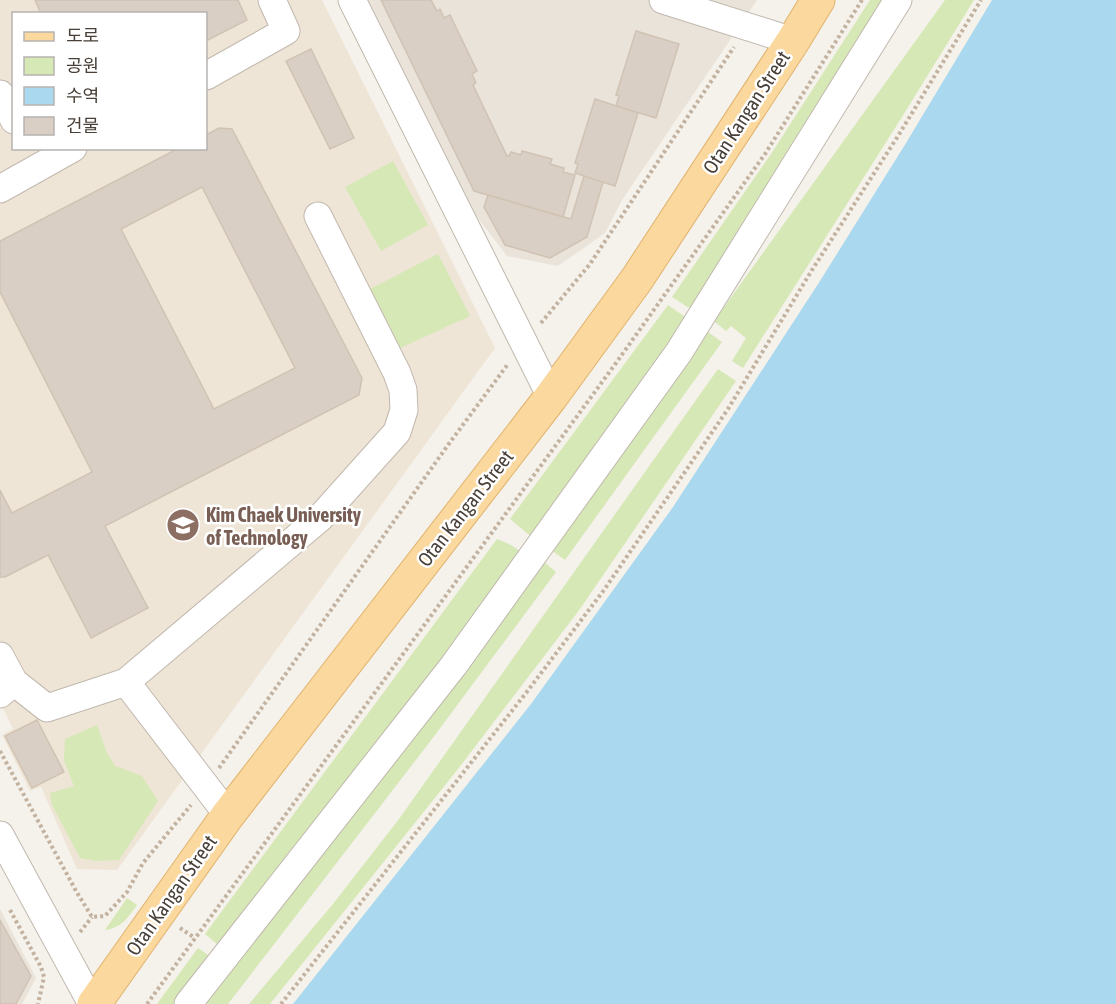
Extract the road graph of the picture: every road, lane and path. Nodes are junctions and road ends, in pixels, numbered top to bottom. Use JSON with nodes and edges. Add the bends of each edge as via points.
{"nodes":[{"id":1,"x":272,"y":0,"type":"edge"},
{"id":2,"x":352,"y":0,"type":"edge"},
{"id":3,"x":663,"y":0,"type":"edge"},
{"id":4,"x":818,"y":0,"type":"edge"},
{"id":5,"x":862,"y":0,"type":"edge"},
{"id":6,"x":898,"y":0,"type":"edge"},
{"id":7,"x":981,"y":0,"type":"edge"},
{"id":8,"x":748,"y":27,"type":"junction"},
{"id":9,"x":793,"y":41,"type":"junction"},
{"id":10,"x":207,"y":75,"type":"edge"},
{"id":11,"x":0,"y":94,"type":"edge"},
{"id":12,"x":12,"y":116,"type":"edge"},
{"id":13,"x":65,"y":150,"type":"edge"},
{"id":14,"x":33,"y":158,"type":"edge"},
{"id":15,"x":0,"y":189,"type":"edge"},
{"id":16,"x":318,"y":216,"type":"dead end"},
{"id":17,"x":524,"y":343,"type":"junction"},
{"id":18,"x":551,"y":397,"type":"junction"},
{"id":19,"x":0,"y":656,"type":"edge"},
{"id":20,"x":126,"y":682,"type":"junction"},
{"id":21,"x":7,"y":688,"type":"edge"},
{"id":22,"x":0,"y":751,"type":"edge"},
{"id":23,"x":206,"y":787,"type":"junction"},
{"id":24,"x":228,"y":815,"type":"junction"},
{"id":25,"x":0,"y":835,"type":"edge"},
{"id":26,"x":10,"y":910,"type":"dead end"},
{"id":27,"x":38,"y":1004,"type":"edge"},
{"id":28,"x":93,"y":1004,"type":"edge"},
{"id":29,"x":147,"y":1004,"type":"edge"},
{"id":30,"x":188,"y":1004,"type":"edge"},
{"id":31,"x":281,"y":1004,"type":"edge"}],
"edges":[{"from":1,"to":10,"type":"street","via":[[286,31]]},
{"from":2,"to":17,"type":"street"},
{"from":3,"to":8,"type":"street"},
{"from":4,"to":9,"type":"main road","name":"Otan Kangan Street"},
{"from":5,"to":29,"type":"path","via":[[765,154]]},
{"from":6,"to":30,"type":"street","via":[[672,361],[454,665]]},
{"from":7,"to":31,"type":"path","via":[[728,409],[604,590]]},
{"from":8,"to":9,"type":"street"},
{"from":8,"to":17,"type":"path","via":[[590,264]]},
{"from":9,"to":18,"type":"main road","name":"Otan Kangan Street","via":[[637,279]]},
{"from":11,"to":12,"type":"street"},
{"from":13,"to":14,"type":"street"},
{"from":14,"to":15,"type":"street"},
{"from":16,"to":20,"type":"street","via":[[397,373],[404,410],[397,432],[320,518]]},
{"from":17,"to":18,"type":"street"},
{"from":17,"to":23,"type":"path"},
{"from":18,"to":24,"type":"main road","name":"Otan Kangan Street"},
{"from":19,"to":21,"type":"street"},
{"from":20,"to":21,"type":"street","via":[[47,708]]},
{"from":20,"to":23,"type":"street"},
{"from":22,"to":23,"type":"path","via":[[92,918],[105,916],[127,892],[143,863]]},
{"from":23,"to":24,"type":"street"},
{"from":24,"to":28,"type":"main road","name":"Otan Kangan Street"},
{"from":25,"to":28,"type":"street"},
{"from":26,"to":27,"type":"path","via":[[44,977]]}]}
